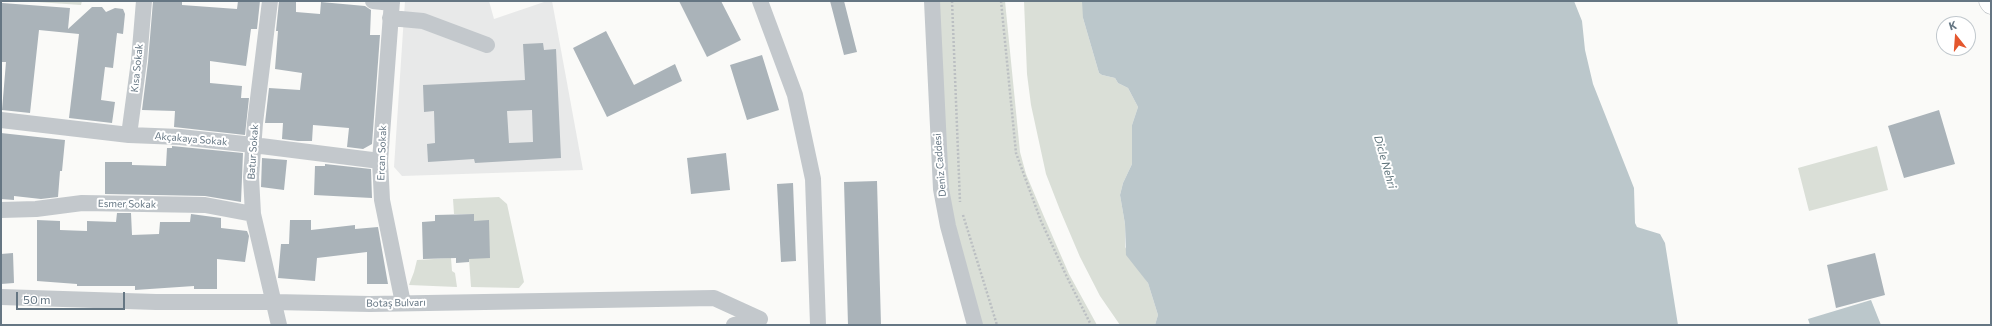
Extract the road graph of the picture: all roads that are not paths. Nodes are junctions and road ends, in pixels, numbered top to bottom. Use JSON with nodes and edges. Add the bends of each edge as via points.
{"nodes":[{"id":1,"x":144,"y":1,"type":"edge"},
{"id":2,"x":270,"y":1,"type":"edge"},
{"id":3,"x":373,"y":1,"type":"edge"},
{"id":4,"x":760,"y":1,"type":"edge"},
{"id":5,"x":932,"y":1,"type":"edge"},
{"id":6,"x":1989,"y":1,"type":"edge"},
{"id":7,"x":1991,"y":4,"type":"edge"},
{"id":8,"x":391,"y":8,"type":"edge"},
{"id":9,"x":486,"y":45,"type":"dead end"},
{"id":10,"x":1,"y":120,"type":"edge"},
{"id":11,"x":129,"y":135,"type":"junction"},
{"id":12,"x":253,"y":145,"type":"junction"},
{"id":13,"x":380,"y":160,"type":"junction"},
{"id":14,"x":1,"y":210,"type":"edge"},
{"id":15,"x":253,"y":214,"type":"junction"},
{"id":16,"x":1,"y":297,"type":"edge"},
{"id":17,"x":274,"y":302,"type":"junction"},
{"id":18,"x":403,"y":303,"type":"junction"},
{"id":19,"x":761,"y":322,"type":"edge"},
{"id":20,"x":279,"y":325,"type":"edge"},
{"id":21,"x":734,"y":325,"type":"edge"},
{"id":22,"x":818,"y":325,"type":"edge"},
{"id":23,"x":975,"y":325,"type":"edge"}],
"edges":[{"from":1,"to":11,"type":"street","name":"Kısa Sokak"},
{"from":2,"to":12,"type":"street","name":"Batur Sokak"},
{"from":3,"to":8,"type":"street"},
{"from":4,"to":22,"type":"street","via":[[795,95],[813,179]]},
{"from":5,"to":23,"type":"street","name":"Deniz Caddesi","via":[[941,189],[948,226]]},
{"from":6,"to":7,"type":"main road"},
{"from":8,"to":9,"type":"street"},
{"from":8,"to":13,"type":"street","name":"Ercan Sokak"},
{"from":10,"to":11,"type":"street","name":"Akçakaya Sokak"},
{"from":11,"to":12,"type":"street","name":"Akçakaya Sokak","via":[[180,137]]},
{"from":12,"to":13,"type":"street","name":"Akçakaya Sokak"},
{"from":12,"to":15,"type":"street","name":"Batur Sokak"},
{"from":13,"to":18,"type":"street","name":"Ercan Sokak","via":[[382,200]]},
{"from":14,"to":15,"type":"street","name":"Esmer Sokak","via":[[36,209],[82,203],[205,205]]},
{"from":15,"to":17,"type":"street","name":"Batur Sokak"},
{"from":16,"to":17,"type":"street","name":"Botaş Bulvarı","via":[[156,302]]},
{"from":17,"to":18,"type":"street","name":"Botaş Bulvarı"},
{"from":17,"to":20,"type":"street","name":"Batur Sokak"},
{"from":18,"to":19,"type":"street","name":"Botaş Bulvarı","via":[[714,298]]},
{"from":19,"to":21,"type":"street","name":"Botaş Bulvarı"}]}
